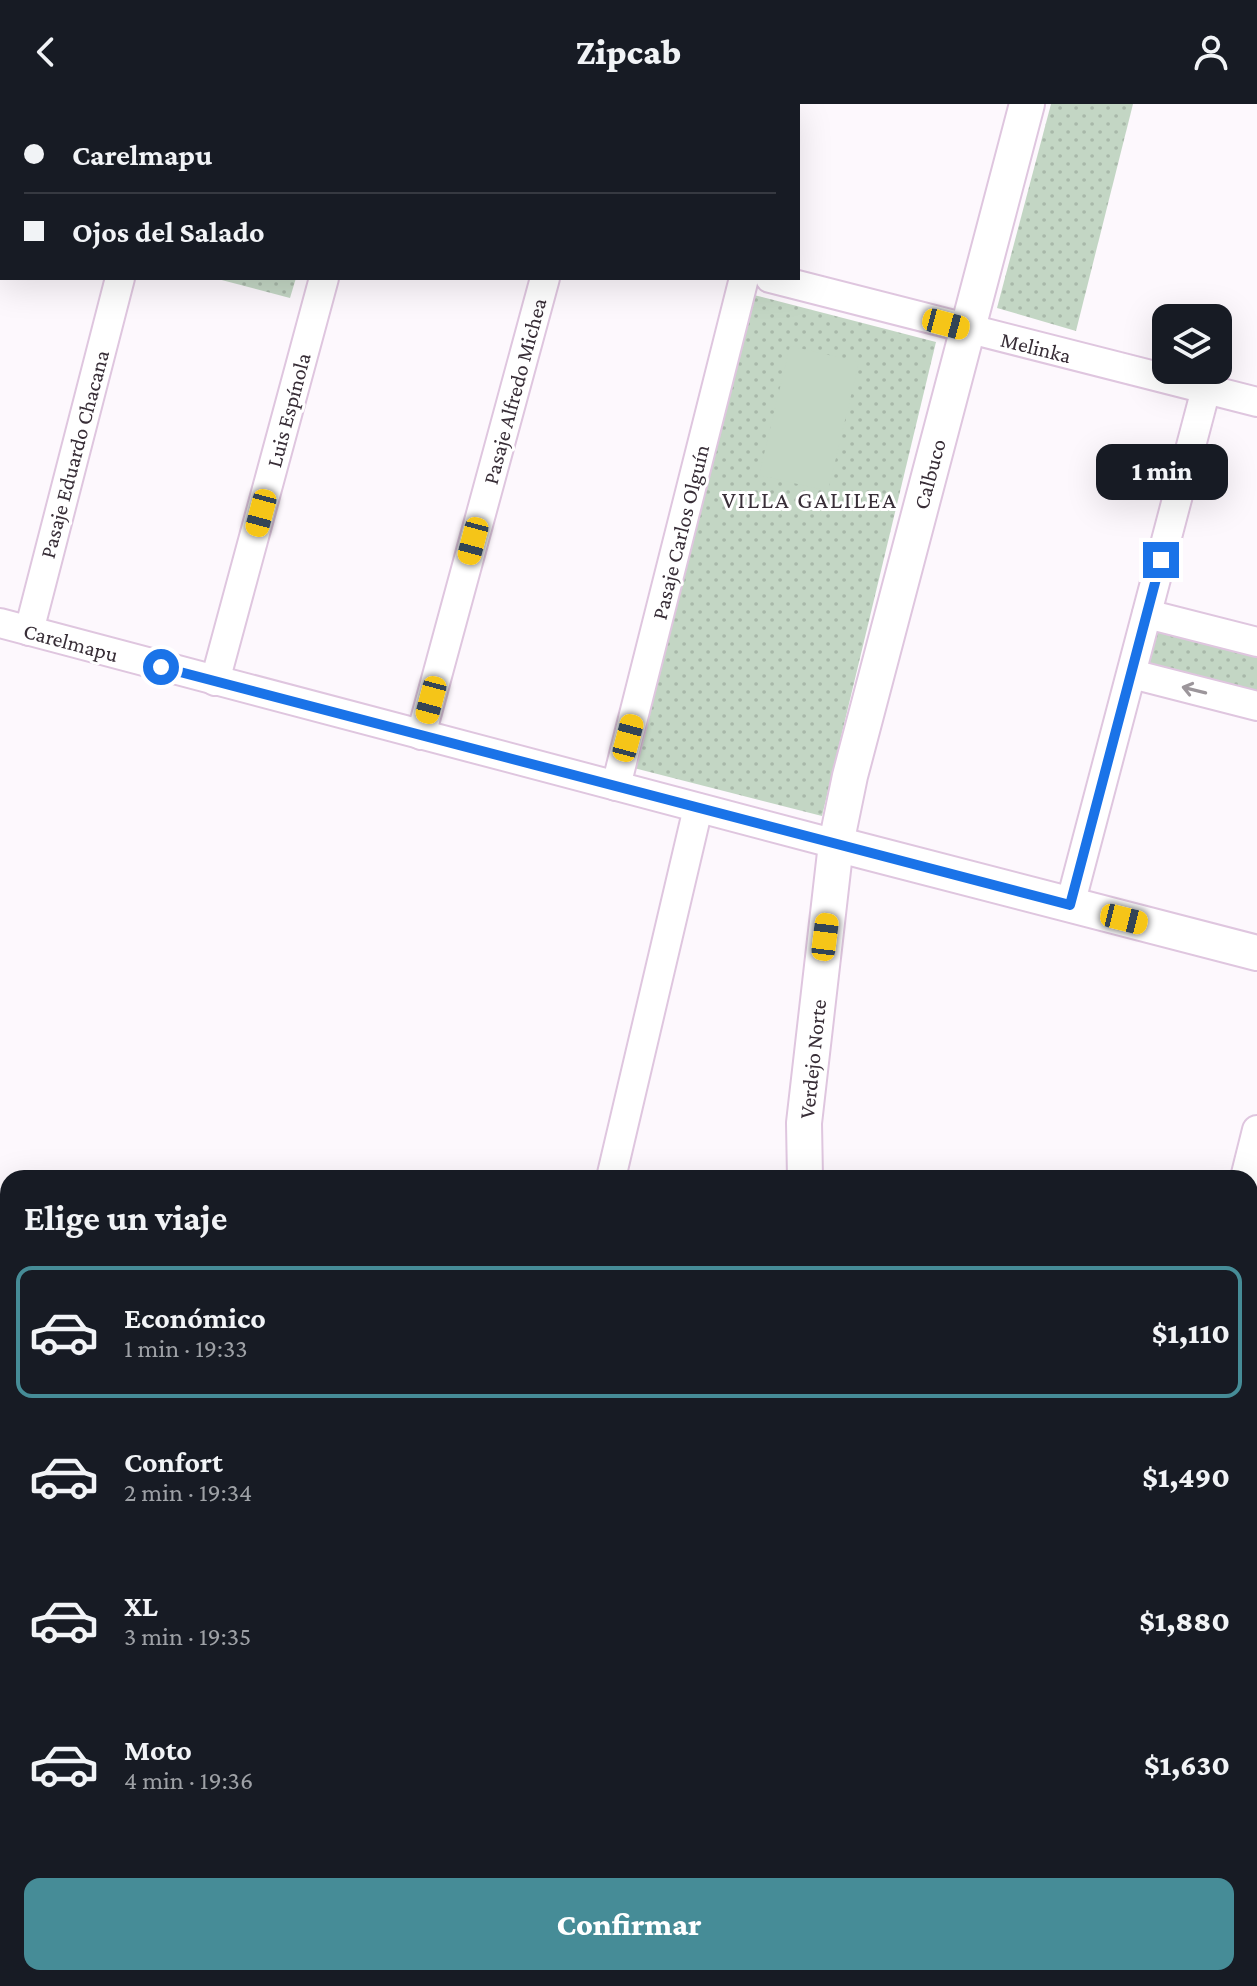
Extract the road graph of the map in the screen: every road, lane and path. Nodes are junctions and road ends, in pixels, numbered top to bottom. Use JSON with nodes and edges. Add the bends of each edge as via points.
{"nodes":[{"id":1,"x":1027,"y":104,"type":"edge"},
{"id":2,"x":119,"y":280,"type":"edge"},
{"id":3,"x":323,"y":280,"type":"edge"},
{"id":4,"x":544,"y":280,"type":"edge"},
{"id":5,"x":743,"y":280,"type":"edge"},
{"id":6,"x":778,"y":280,"type":"edge"},
{"id":7,"x":967,"y":330,"type":"junction"},
{"id":8,"x":1206,"y":389,"type":"junction"},
{"id":9,"x":1257,"y":402,"type":"edge"},
{"id":10,"x":1147,"y":614,"type":"junction"},
{"id":11,"x":0,"y":623,"type":"edge"},
{"id":12,"x":29,"y":631,"type":"junction"},
{"id":13,"x":1257,"y":642,"type":"edge"},
{"id":14,"x":1132,"y":674,"type":"junction"},
{"id":15,"x":215,"y":681,"type":"junction"},
{"id":16,"x":1257,"y":706,"type":"edge"},
{"id":17,"x":421,"y":735,"type":"junction"},
{"id":18,"x":616,"y":786,"type":"junction"},
{"id":19,"x":698,"y":808,"type":"junction"},
{"id":20,"x":836,"y":844,"type":"junction"},
{"id":21,"x":1070,"y":905,"type":"junction"},
{"id":22,"x":1257,"y":953,"type":"edge"},
{"id":23,"x":1257,"y":1130,"type":"edge"},
{"id":24,"x":613,"y":1170,"type":"edge"},
{"id":25,"x":805,"y":1170,"type":"edge"},
{"id":26,"x":1247,"y":1170,"type":"edge"}],
"edges":[{"from":1,"to":7,"type":"street","name":"Calbuco"},
{"from":2,"to":12,"type":"street","name":"Pasaje Eduardo Chacana"},
{"from":3,"to":15,"type":"street","name":"Luis Espínola"},
{"from":4,"to":17,"type":"street","name":"Pasaje Alfredo Michea"},
{"from":5,"to":18,"type":"street","name":"Pasaje Carlos Olguín"},
{"from":6,"to":7,"type":"street","name":"Melinka"},
{"from":7,"to":8,"type":"street","name":"Melinka"},
{"from":7,"to":20,"type":"street","name":"Calbuco"},
{"from":8,"to":9,"type":"street","name":"Melinka"},
{"from":8,"to":10,"type":"street"},
{"from":10,"to":13,"type":"street"},
{"from":10,"to":14,"type":"street"},
{"from":11,"to":12,"type":"street","name":"Carelmapu"},
{"from":12,"to":15,"type":"street","name":"Carelmapu"},
{"from":16,"to":14,"type":"street","one_way":true},
{"from":14,"to":21,"type":"street"},
{"from":15,"to":17,"type":"street","name":"Carelmapu"},
{"from":17,"to":18,"type":"street","name":"Carelmapu"},
{"from":18,"to":19,"type":"street","name":"Carelmapu"},
{"from":19,"to":20,"type":"street","name":"Carelmapu"},
{"from":19,"to":24,"type":"street"},
{"from":20,"to":21,"type":"street","name":"Carelmapu"},
{"from":20,"to":25,"type":"street","name":"Verdejo Norte","via":[[804,1123]]},
{"from":21,"to":22,"type":"street","name":"Carelmapu"},
{"from":23,"to":26,"type":"street"}]}
